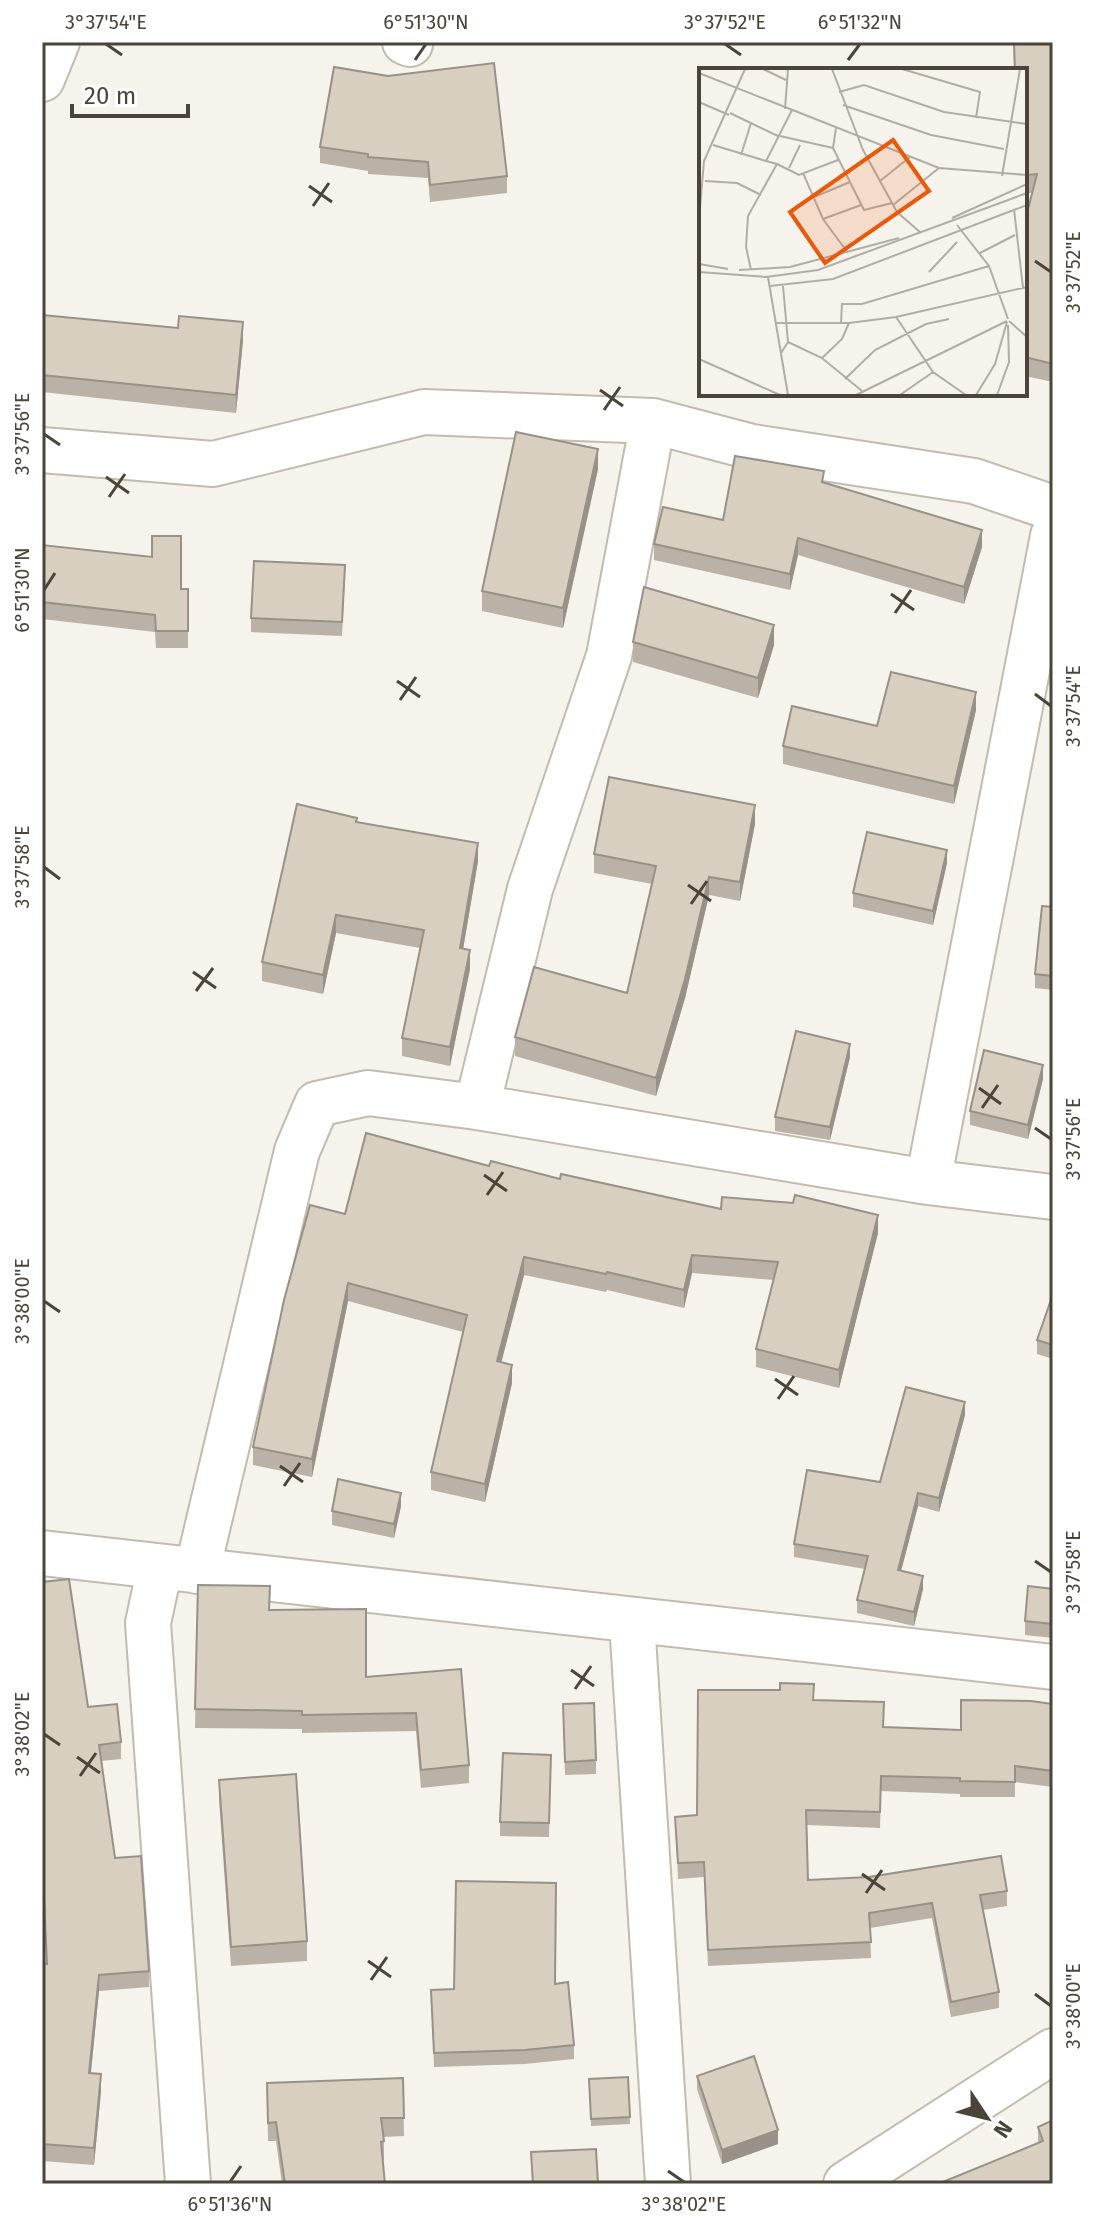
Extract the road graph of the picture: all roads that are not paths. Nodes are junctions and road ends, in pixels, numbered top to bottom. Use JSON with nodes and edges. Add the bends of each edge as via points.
{"nodes":[{"id":1,"x":57,"y":42,"type":"edge"},
{"id":2,"x":42,"y":79,"type":"edge"},
{"id":3,"x":653,"y":421,"type":"junction"},
{"id":4,"x":42,"y":450,"type":"edge"},
{"id":5,"x":1053,"y":508,"type":"edge"},
{"id":6,"x":1053,"y":536,"type":"edge"},
{"id":7,"x":477,"y":1107,"type":"junction"},
{"id":8,"x":928,"y":1182,"type":"junction"},
{"id":9,"x":1053,"y":1197,"type":"edge"},
{"id":10,"x":42,"y":1553,"type":"edge"},
{"id":11,"x":179,"y":1569,"type":"junction"},
{"id":12,"x":632,"y":1622,"type":"junction"},
{"id":13,"x":1053,"y":1667,"type":"edge"},
{"id":14,"x":1053,"y":2051,"type":"edge"},
{"id":15,"x":188,"y":2184,"type":"edge"},
{"id":16,"x":668,"y":2184,"type":"edge"},
{"id":17,"x":846,"y":2184,"type":"edge"}],
"edges":[{"from":1,"to":2,"type":"street"},
{"from":3,"to":4,"type":"street","via":[[424,412],[213,464]]},
{"from":3,"to":5,"type":"street","via":[[752,447],[974,481]]},
{"from":3,"to":7,"type":"street","via":[[609,656],[530,889]]},
{"from":6,"to":8,"type":"street"},
{"from":7,"to":8,"type":"street"},
{"from":7,"to":11,"type":"street","via":[[368,1093],[317,1104],[297,1151]]},
{"from":8,"to":9,"type":"street"},
{"from":10,"to":11,"type":"street"},
{"from":11,"to":12,"type":"street"},
{"from":11,"to":15,"type":"street","via":[[148,1623]]},
{"from":12,"to":13,"type":"street"},
{"from":12,"to":16,"type":"street"},
{"from":14,"to":17,"type":"street"}]}
